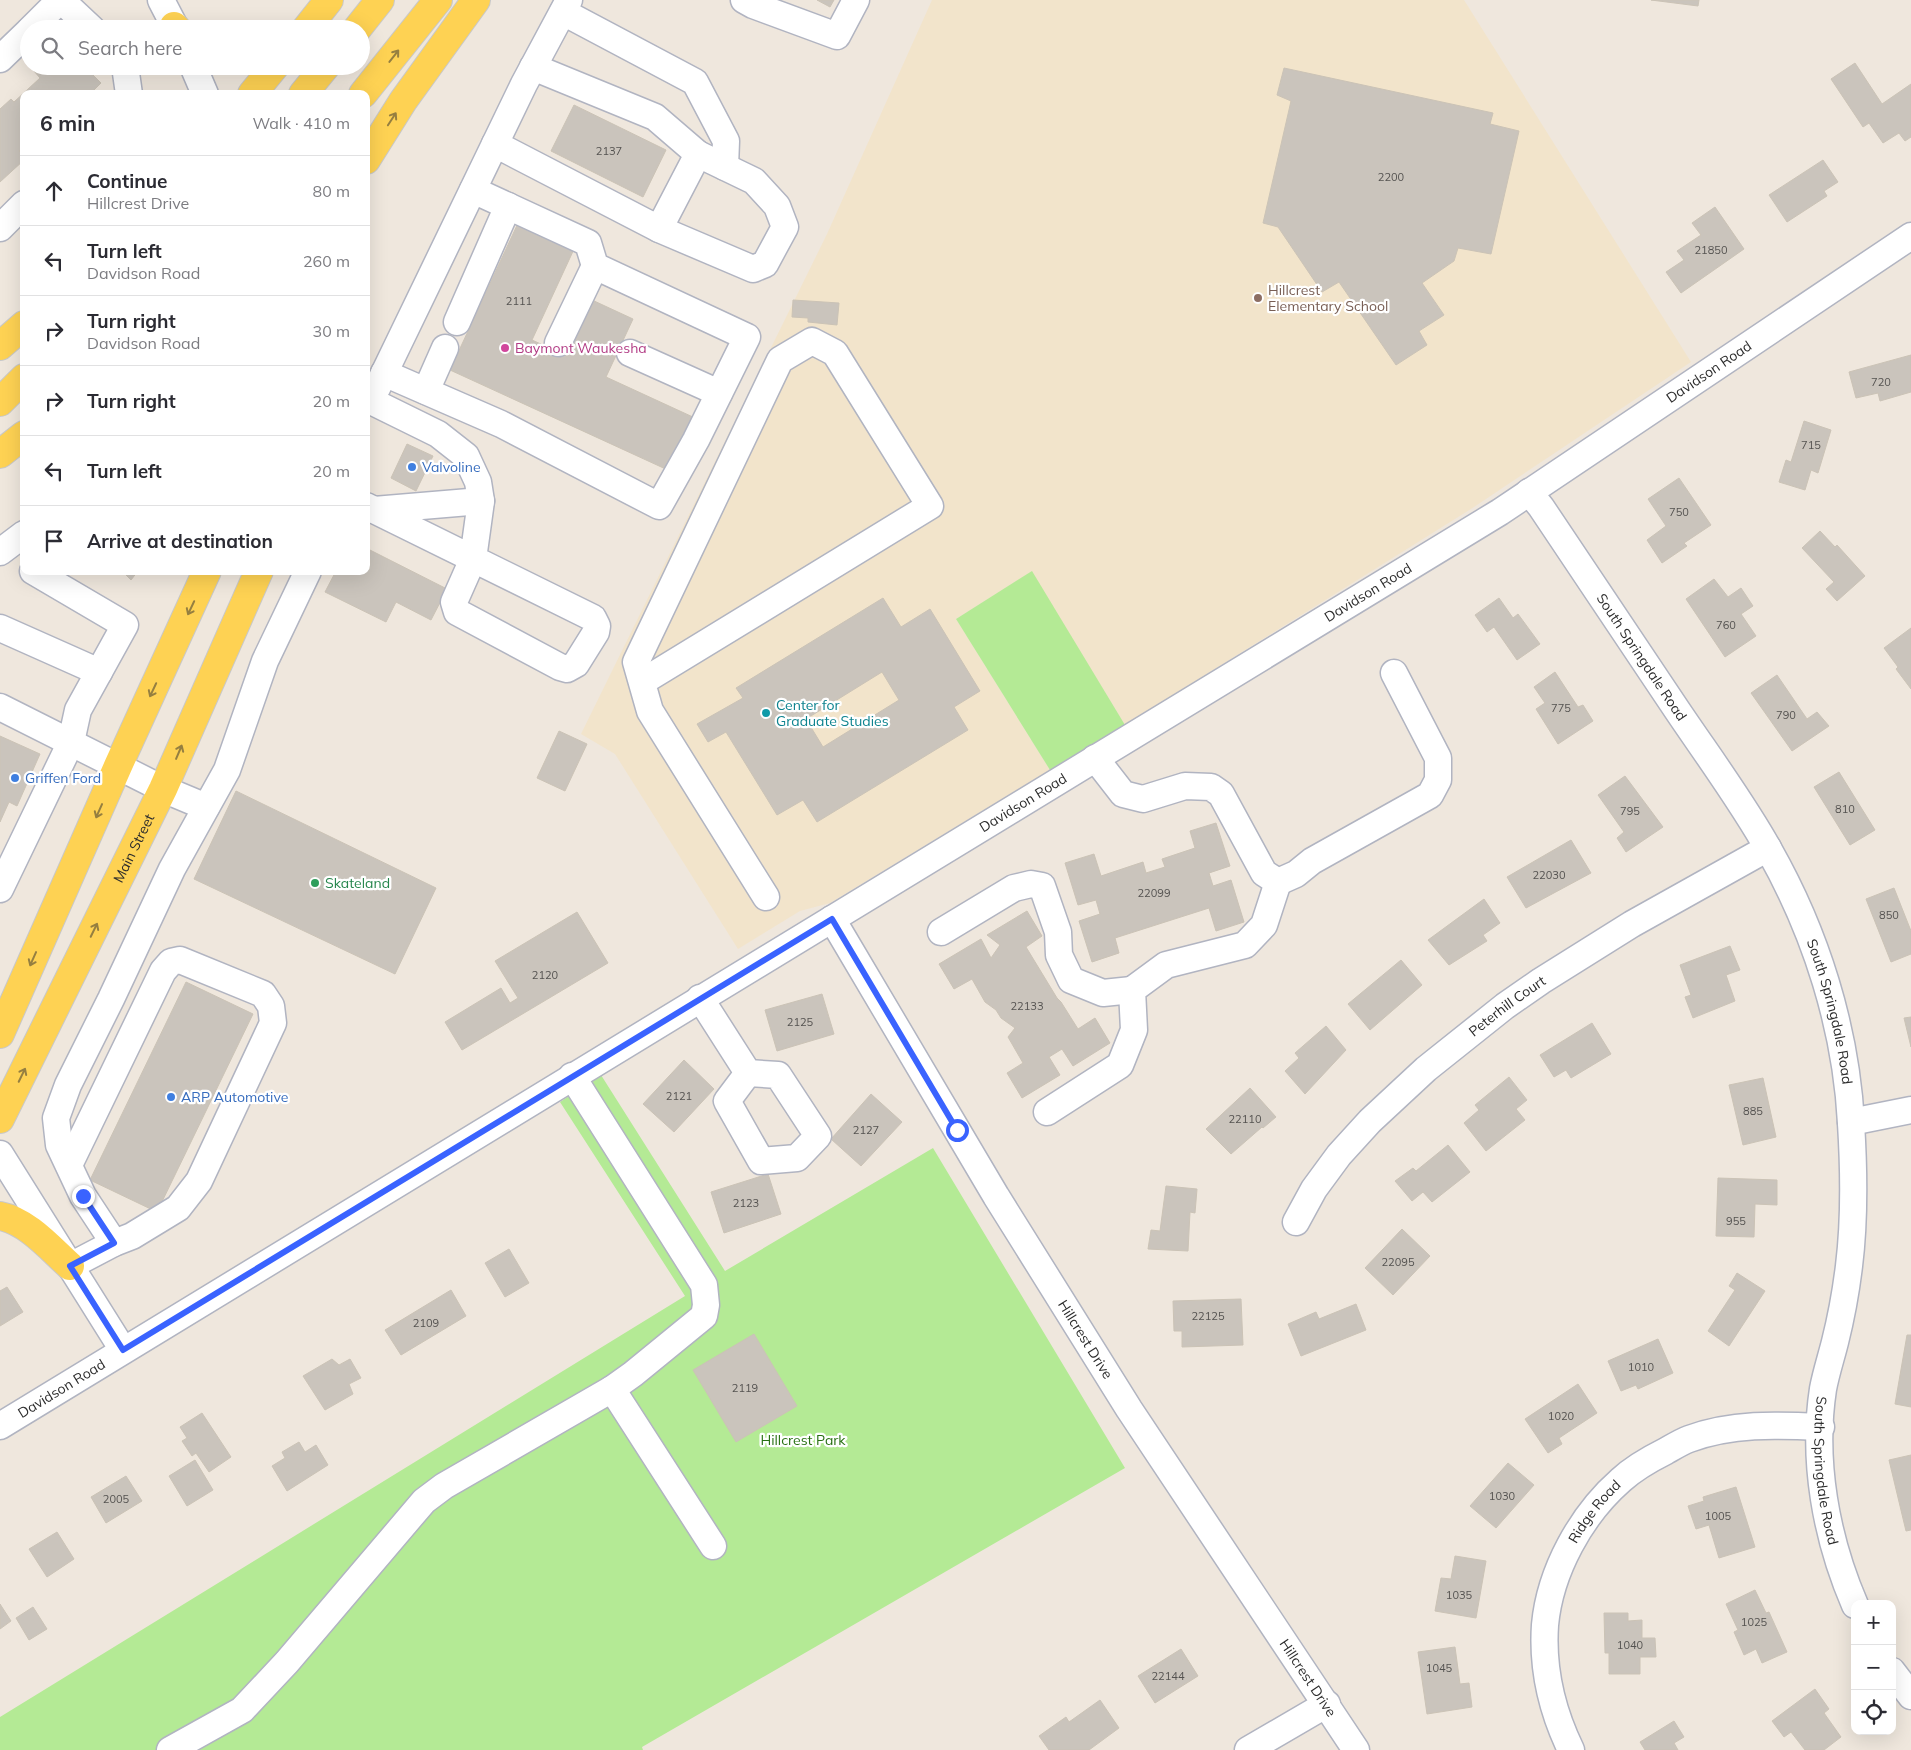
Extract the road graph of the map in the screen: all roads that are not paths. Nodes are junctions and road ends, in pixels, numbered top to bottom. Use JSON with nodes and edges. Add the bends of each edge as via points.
{"nodes":[{"id":1,"x":61,"y":0,"type":"edge"},
{"id":2,"x":161,"y":0,"type":"edge"},
{"id":3,"x":329,"y":0,"type":"edge"},
{"id":4,"x":380,"y":0,"type":"edge"},
{"id":5,"x":438,"y":0,"type":"edge"},
{"id":6,"x":476,"y":0,"type":"edge"},
{"id":7,"x":744,"y":0,"type":"edge"},
{"id":8,"x":856,"y":0,"type":"edge"},
{"id":9,"x":566,"y":6,"type":"edge"},
{"id":10,"x":40,"y":20,"type":"edge"},
{"id":11,"x":82,"y":20,"type":"edge"},
{"id":12,"x":172,"y":20,"type":"edge"},
{"id":13,"x":313,"y":20,"type":"edge"},
{"id":14,"x":363,"y":20,"type":"edge"},
{"id":15,"x":20,"y":40,"type":"edge"},
{"id":16,"x":0,"y":59,"type":"edge"},
{"id":17,"x":533,"y":67,"type":"junction"},
{"id":18,"x":126,"y":75,"type":"edge"},
{"id":19,"x":197,"y":75,"type":"edge"},
{"id":20,"x":268,"y":75,"type":"edge"},
{"id":21,"x":319,"y":75,"type":"edge"},
{"id":22,"x":128,"y":90,"type":"edge"},
{"id":23,"x":203,"y":90,"type":"edge"},
{"id":24,"x":255,"y":90,"type":"edge"},
{"id":25,"x":306,"y":90,"type":"edge"},
{"id":26,"x":366,"y":90,"type":"edge"},
{"id":27,"x":495,"y":144,"type":"junction"},
{"id":28,"x":370,"y":154,"type":"edge"},
{"id":29,"x":698,"y":154,"type":"junction"},
{"id":30,"x":725,"y":167,"type":"junction"},
{"id":31,"x":473,"y":190,"type":"junction"},
{"id":32,"x":508,"y":206,"type":"junction"},
{"id":33,"x":20,"y":208,"type":"edge"},
{"id":34,"x":0,"y":228,"type":"edge"},
{"id":35,"x":660,"y":229,"type":"junction"},
{"id":36,"x":1911,"y":236,"type":"edge"},
{"id":37,"x":595,"y":266,"type":"junction"},
{"id":38,"x":456,"y":322,"type":"dead end"},
{"id":39,"x":558,"y":343,"type":"dead end"},
{"id":40,"x":445,"y":348,"type":"dead end"},
{"id":41,"x":630,"y":352,"type":"dead end"},
{"id":42,"x":384,"y":373,"type":"junction"},
{"id":43,"x":20,"y":382,"type":"edge"},
{"id":44,"x":426,"y":391,"type":"junction"},
{"id":45,"x":719,"y":393,"type":"junction"},
{"id":46,"x":0,"y":402,"type":"edge"},
{"id":47,"x":370,"y":402,"type":"edge"},
{"id":48,"x":370,"y":407,"type":"edge"},
{"id":49,"x":20,"y":438,"type":"edge"},
{"id":50,"x":0,"y":454,"type":"edge"},
{"id":51,"x":1529,"y":492,"type":"junction"},
{"id":52,"x":481,"y":501,"type":"junction"},
{"id":53,"x":370,"y":508,"type":"edge"},
{"id":54,"x":20,"y":537,"type":"edge"},
{"id":55,"x":0,"y":552,"type":"edge"},
{"id":56,"x":473,"y":559,"type":"junction"},
{"id":57,"x":20,"y":564,"type":"edge"},
{"id":58,"x":40,"y":575,"type":"edge"},
{"id":59,"x":206,"y":575,"type":"edge"},
{"id":60,"x":241,"y":575,"type":"edge"},
{"id":61,"x":257,"y":575,"type":"edge"},
{"id":62,"x":306,"y":575,"type":"edge"},
{"id":63,"x":235,"y":624,"type":"junction"},
{"id":64,"x":0,"y":628,"type":"edge"},
{"id":65,"x":99,"y":672,"type":"junction"},
{"id":66,"x":1394,"y":674,"type":"dead end"},
{"id":67,"x":642,"y":682,"type":"junction"},
{"id":68,"x":0,"y":707,"type":"edge"},
{"id":69,"x":71,"y":742,"type":"junction"},
{"id":70,"x":1095,"y":758,"type":"junction"},
{"id":71,"x":118,"y":766,"type":"junction"},
{"id":72,"x":163,"y":789,"type":"junction"},
{"id":73,"x":206,"y":807,"type":"junction"},
{"id":74,"x":1768,"y":848,"type":"junction"},
{"id":75,"x":1278,"y":882,"type":"junction"},
{"id":76,"x":0,"y":889,"type":"edge"},
{"id":77,"x":766,"y":897,"type":"dead end"},
{"id":78,"x":832,"y":919,"type":"junction"},
{"id":79,"x":941,"y":932,"type":"dead end"},
{"id":80,"x":1132,"y":990,"type":"junction"},
{"id":81,"x":700,"y":998,"type":"junction"},
{"id":82,"x":0,"y":1034,"type":"edge"},
{"id":83,"x":748,"y":1073,"type":"dead end"},
{"id":84,"x":572,"y":1076,"type":"junction"},
{"id":85,"x":1911,"y":1110,"type":"edge"},
{"id":86,"x":1047,"y":1112,"type":"dead end"},
{"id":87,"x":0,"y":1119,"type":"edge"},
{"id":88,"x":1851,"y":1122,"type":"junction"},
{"id":89,"x":0,"y":1154,"type":"edge"},
{"id":90,"x":68,"y":1165,"type":"junction"},
{"id":91,"x":0,"y":1216,"type":"edge"},
{"id":92,"x":1296,"y":1222,"type":"dead end"},
{"id":93,"x":114,"y":1243,"type":"junction"},
{"id":94,"x":70,"y":1266,"type":"junction"},
{"id":95,"x":123,"y":1350,"type":"junction"},
{"id":96,"x":612,"y":1389,"type":"junction"},
{"id":97,"x":0,"y":1426,"type":"edge"},
{"id":98,"x":1821,"y":1426,"type":"junction"},
{"id":99,"x":713,"y":1546,"type":"dead end"},
{"id":100,"x":1853,"y":1600,"type":"edge"},
{"id":101,"x":1896,"y":1676,"type":"edge"},
{"id":102,"x":1911,"y":1696,"type":"edge"},
{"id":103,"x":1326,"y":1704,"type":"junction"},
{"id":104,"x":170,"y":1750,"type":"edge"},
{"id":105,"x":1248,"y":1750,"type":"edge"},
{"id":106,"x":1356,"y":1750,"type":"edge"},
{"id":107,"x":1571,"y":1750,"type":"edge"}],
"edges":[{"from":1,"to":10,"type":"street"},
{"from":1,"to":11,"type":"street"},
{"from":2,"to":12,"type":"street"},
{"from":3,"to":13,"type":"main road"},
{"from":4,"to":14,"type":"main road"},
{"from":26,"to":5,"type":"main road","one_way":true},
{"from":28,"to":6,"type":"main road","one_way":true,"via":[[403,101]]},
{"from":7,"to":8,"type":"street","via":[[837,36]]},
{"from":9,"to":17,"type":"street"},
{"from":9,"to":30,"type":"street","via":[[695,82],[726,141]]},
{"from":15,"to":16,"type":"street"},
{"from":17,"to":27,"type":"street"},
{"from":17,"to":29,"type":"street","via":[[656,117]]},
{"from":18,"to":22,"type":"street"},
{"from":19,"to":23,"type":"street"},
{"from":20,"to":24,"type":"main road"},
{"from":21,"to":25,"type":"main road"},
{"from":27,"to":31,"type":"street"},
{"from":27,"to":35,"type":"street"},
{"from":29,"to":30,"type":"street"},
{"from":29,"to":35,"type":"street"},
{"from":30,"to":35,"type":"street","via":[[754,181],[777,206],[785,228],[765,264],[753,269]]},
{"from":31,"to":32,"type":"street"},
{"from":31,"to":42,"type":"street"},
{"from":32,"to":37,"type":"street","via":[[588,243]]},
{"from":32,"to":38,"type":"street"},
{"from":33,"to":34,"type":"street"},
{"from":36,"to":51,"type":"street","name":"Davidson Road"},
{"from":37,"to":39,"type":"street"},
{"from":37,"to":45,"type":"street","via":[[747,337]]},
{"from":40,"to":44,"type":"street"},
{"from":41,"to":45,"type":"street"},
{"from":42,"to":44,"type":"street"},
{"from":42,"to":47,"type":"street"},
{"from":43,"to":46,"type":"main road"},
{"from":44,"to":45,"type":"street","via":[[501,424],[659,506]]},
{"from":48,"to":52,"type":"street","via":[[438,434],[466,456],[478,482]]},
{"from":49,"to":50,"type":"main road"},
{"from":51,"to":70,"type":"street","name":"Davidson Road","via":[[1401,574]]},
{"from":51,"to":74,"type":"street","name":"South Springdale Road"},
{"from":52,"to":53,"type":"street"},
{"from":52,"to":56,"type":"street"},
{"from":53,"to":56,"type":"street"},
{"from":54,"to":55,"type":"street"},
{"from":55,"to":57,"type":"street"},
{"from":56,"to":56,"type":"street","via":[[454,602],[457,612],[560,667],[567,669],[576,664],[596,632],[594,618]]},
{"from":58,"to":65,"type":"street","via":[[125,625]]},
{"from":59,"to":71,"type":"main road","one_way":true},
{"from":60,"to":63,"type":"main road","via":[[237,585]]},
{"from":61,"to":63,"type":"main road","name":"Main Street"},
{"from":62,"to":73,"type":"street","via":[[265,661],[227,770]]},
{"from":72,"to":63,"type":"main road","name":"Main Street","one_way":true},
{"from":64,"to":65,"type":"street"},
{"from":65,"to":69,"type":"street","via":[[78,710]]},
{"from":66,"to":75,"type":"street","via":[[1438,758],[1438,780],[1434,788],[1430,795]]},
{"from":67,"to":67,"type":"street","via":[[636,662],[780,360],[812,340],[835,353],[930,506]]},
{"from":67,"to":77,"type":"street","via":[[650,711]]},
{"from":68,"to":69,"type":"street"},
{"from":69,"to":71,"type":"street"},
{"from":69,"to":76,"type":"street"},
{"from":70,"to":75,"type":"street","via":[[1123,794],[1143,800],[1185,786],[1211,787],[1221,794],[1264,873]]},
{"from":70,"to":78,"type":"street","name":"Davidson Road"},
{"from":71,"to":72,"type":"street"},
{"from":71,"to":82,"type":"main road","one_way":true},
{"from":72,"to":73,"type":"street"},
{"from":87,"to":72,"type":"main road","name":"Main Street","one_way":true},
{"from":73,"to":90,"type":"street","via":[[172,869],[68,1085],[56,1118],[59,1146]]},
{"from":74,"to":88,"type":"street","name":"South Springdale Road","via":[[1810,934],[1834,1009]]},
{"from":74,"to":92,"type":"street","name":"Peterhill Court","via":[[1632,924],[1505,1006],[1426,1069],[1370,1121],[1314,1189]]},
{"from":75,"to":80,"type":"street","via":[[1264,925],[1245,945],[1166,965]]},
{"from":78,"to":81,"type":"street","name":"Davidson Road"},
{"from":78,"to":103,"type":"street","name":"Hillcrest Drive","via":[[996,1196],[1130,1409]]},
{"from":79,"to":80,"type":"street","via":[[1014,888],[1031,884],[1042,886],[1058,932],[1059,955],[1071,980],[1103,993]]},
{"from":80,"to":86,"type":"street","via":[[1134,1030],[1120,1065]]},
{"from":81,"to":83,"type":"street"},
{"from":81,"to":84,"type":"street","name":"Davidson Road"},
{"from":84,"to":95,"type":"street","name":"Davidson Road"},
{"from":84,"to":96,"type":"street","via":[[704,1284],[704,1316]]},
{"from":85,"to":88,"type":"street"},
{"from":88,"to":98,"type":"street","name":"South Springdale Road","via":[[1854,1212],[1836,1338],[1823,1389]]},
{"from":89,"to":94,"type":"street"},
{"from":90,"to":93,"type":"street","via":[[83,1196]]},
{"from":90,"to":93,"type":"street","via":[[163,971],[171,962],[180,960],[263,994],[271,1006],[273,1023],[199,1181],[178,1208]]},
{"from":91,"to":94,"type":"main road","via":[[22,1225]]},
{"from":93,"to":94,"type":"street"},
{"from":94,"to":95,"type":"street"},
{"from":95,"to":97,"type":"street","name":"Davidson Road"},
{"from":96,"to":99,"type":"street"},
{"from":96,"to":104,"type":"street","via":[[444,1486],[424,1501],[242,1710]]},
{"from":98,"to":100,"type":"street","name":"South Springdale Road","via":[[1822,1488],[1837,1558]]},
{"from":98,"to":107,"type":"street","name":"Ridge Road","via":[[1735,1427],[1688,1439],[1640,1465],[1591,1512],[1576,1534],[1559,1570],[1545,1626],[1547,1676],[1552,1701],[1559,1727]]},
{"from":101,"to":102,"type":"street"},
{"from":103,"to":105,"type":"street"},
{"from":103,"to":106,"type":"street","name":"Hillcrest Drive"}]}
